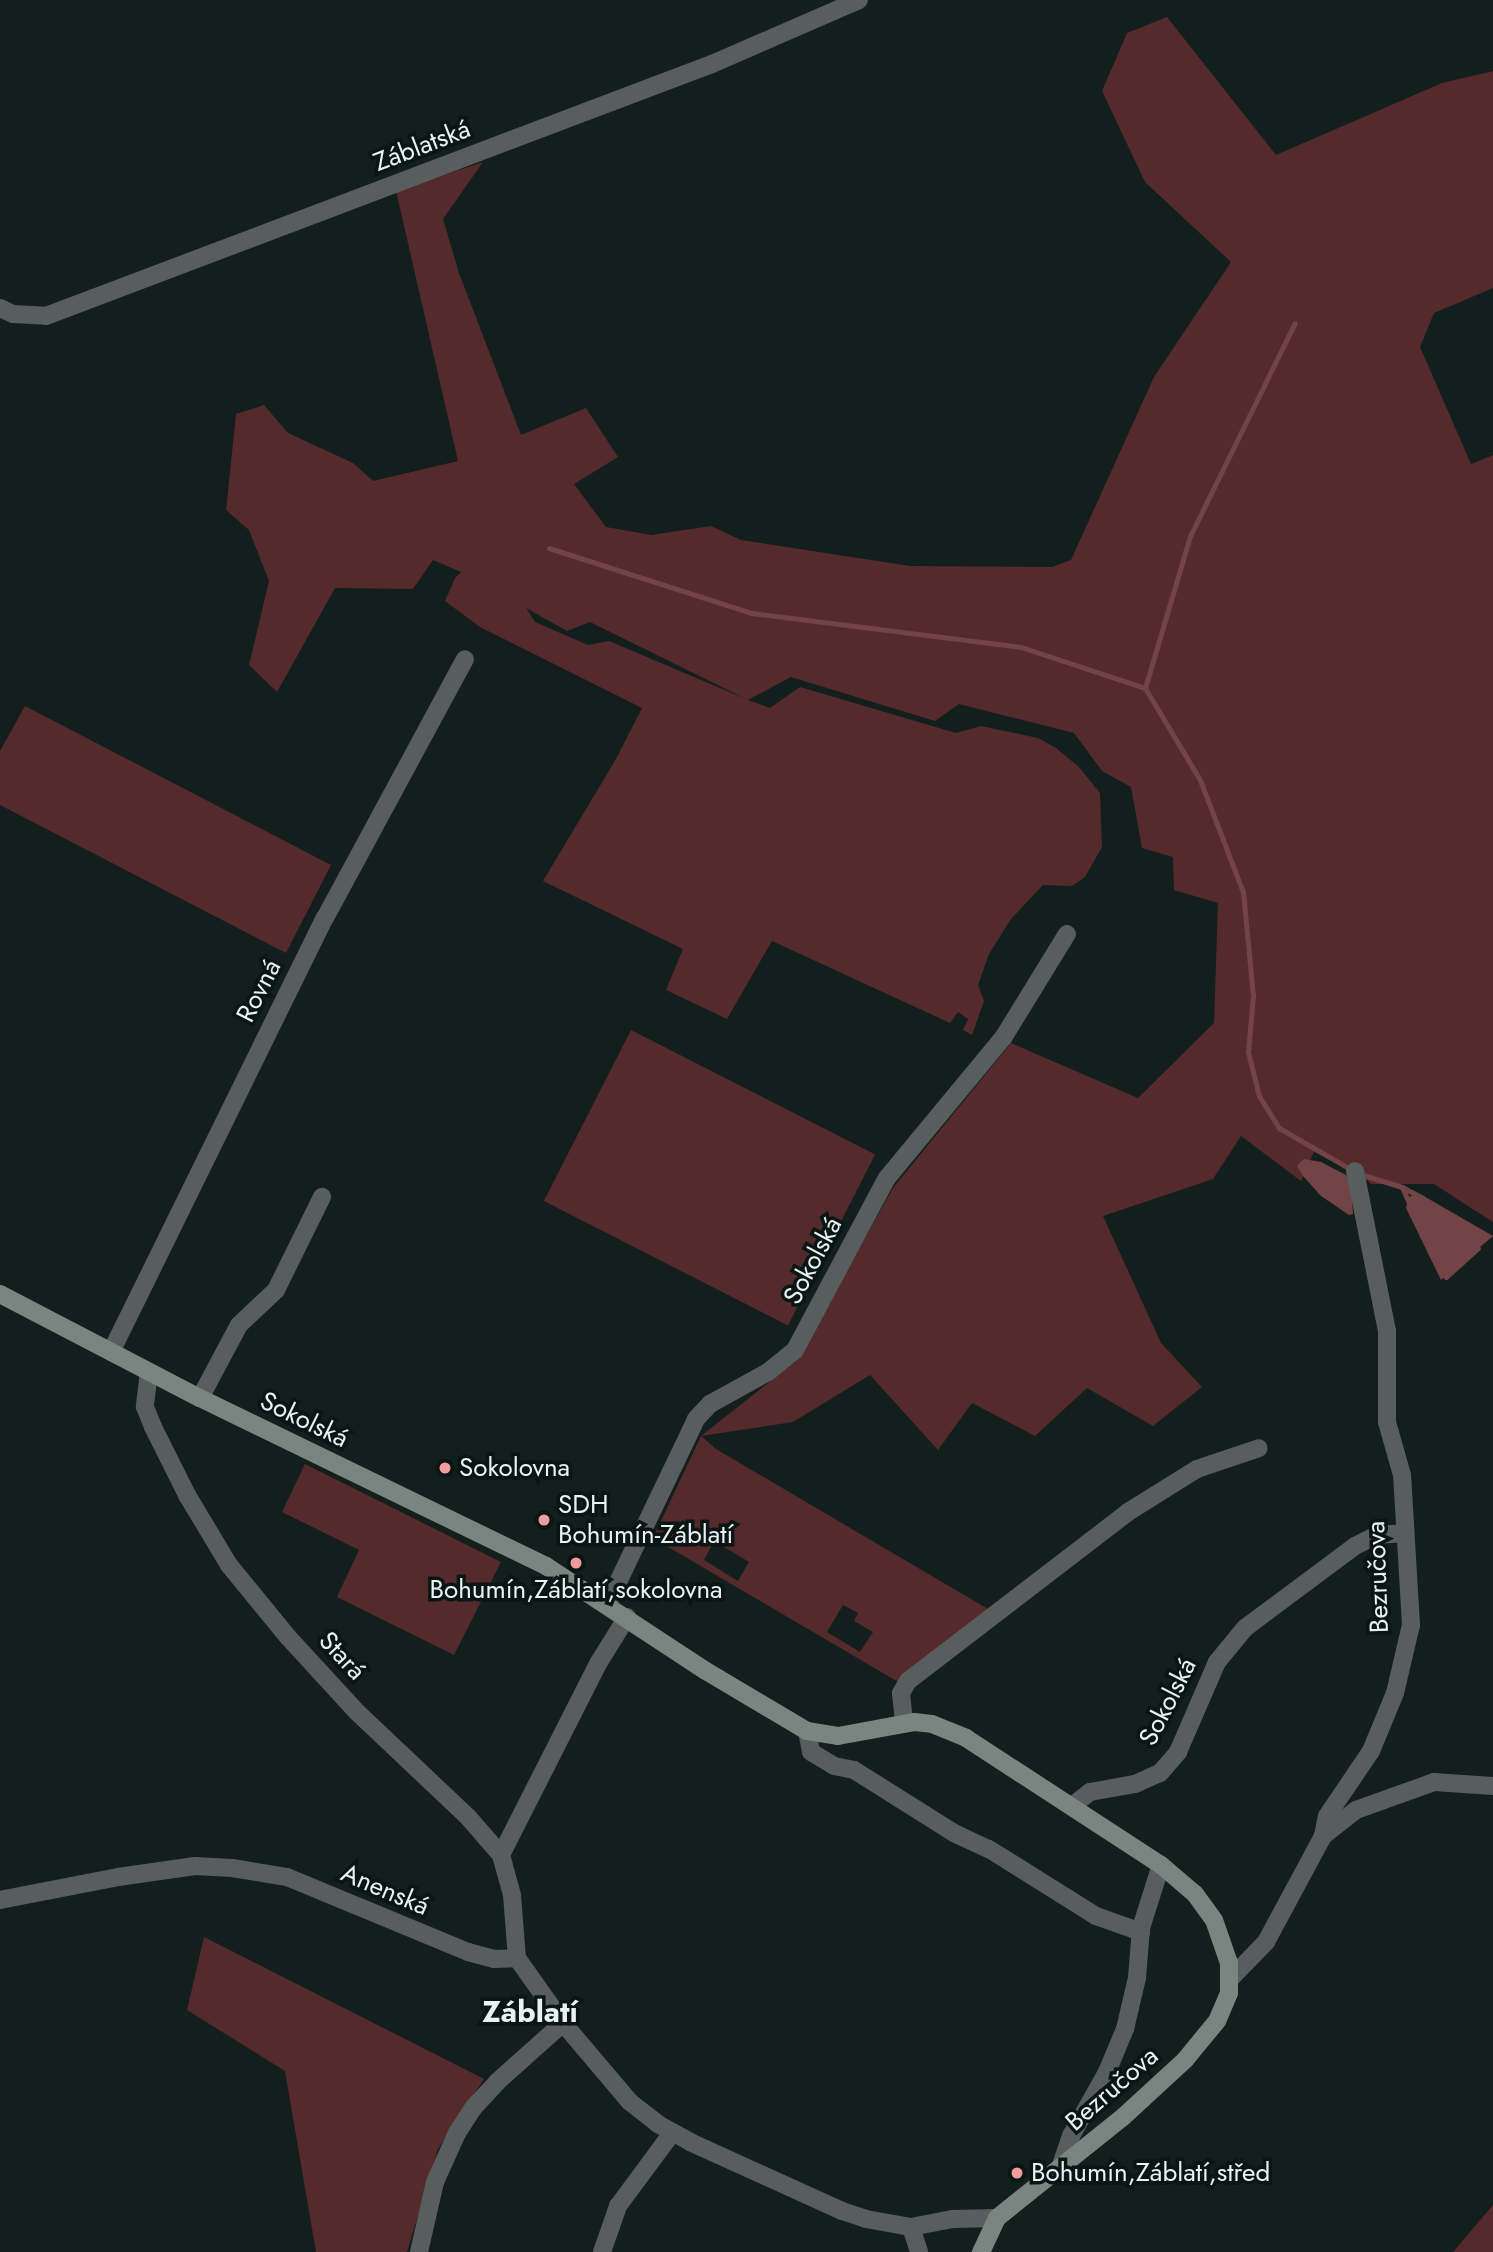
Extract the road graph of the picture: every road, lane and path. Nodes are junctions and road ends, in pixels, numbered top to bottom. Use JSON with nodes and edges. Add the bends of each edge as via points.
{"nodes":[{"id":1,"x":859,"y":0,"type":"edge"},
{"id":2,"x":0,"y":308,"type":"edge"},
{"id":3,"x":465,"y":659,"type":"dead end"},
{"id":4,"x":1067,"y":934,"type":"dead end"},
{"id":5,"x":1355,"y":1171,"type":"dead end"},
{"id":6,"x":323,"y":1197,"type":"dead end"},
{"id":7,"x":0,"y":1294,"type":"edge"},
{"id":8,"x":111,"y":1352,"type":"junction"},
{"id":9,"x":149,"y":1372,"type":"junction"},
{"id":10,"x":200,"y":1398,"type":"junction"},
{"id":11,"x":1259,"y":1448,"type":"dead end"},
{"id":12,"x":1403,"y":1533,"type":"junction"},
{"id":13,"x":608,"y":1604,"type":"junction"},
{"id":14,"x":627,"y":1617,"type":"junction"},
{"id":15,"x":904,"y":1722,"type":"junction"},
{"id":16,"x":807,"y":1731,"type":"junction"},
{"id":17,"x":1493,"y":1786,"type":"edge"},
{"id":18,"x":1072,"y":1806,"type":"junction"},
{"id":19,"x":1323,"y":1836,"type":"junction"},
{"id":20,"x":500,"y":1855,"type":"junction"},
{"id":21,"x":1161,"y":1865,"type":"junction"},
{"id":22,"x":0,"y":1900,"type":"edge"},
{"id":23,"x":1141,"y":1932,"type":"junction"},
{"id":24,"x":517,"y":1958,"type":"junction"},
{"id":25,"x":1230,"y":1979,"type":"junction"},
{"id":26,"x":1217,"y":2021,"type":"joint"},
{"id":27,"x":563,"y":2023,"type":"junction"},
{"id":28,"x":672,"y":2133,"type":"junction"},
{"id":29,"x":1061,"y":2165,"type":"junction"},
{"id":30,"x":997,"y":2218,"type":"junction"},
{"id":31,"x":911,"y":2227,"type":"junction"},
{"id":32,"x":419,"y":2252,"type":"edge"},
{"id":33,"x":602,"y":2252,"type":"edge"},
{"id":34,"x":919,"y":2252,"type":"edge"},
{"id":35,"x":981,"y":2252,"type":"edge"}],
"edges":[{"from":1,"to":2,"type":"street","name":"Záblatská","via":[[712,64],[46,316],[13,314]]},
{"from":3,"to":8,"type":"street","name":"Rovná","via":[[325,918]]},
{"from":4,"to":13,"type":"street","name":"Sokolská","via":[[1003,1038],[887,1178],[795,1350],[710,1404],[695,1419]]},
{"from":5,"to":12,"type":"street","name":"Bezručova","via":[[1387,1331],[1387,1422],[1402,1475]]},
{"from":6,"to":10,"type":"street","via":[[276,1290],[239,1325]]},
{"from":7,"to":8,"type":"main road","name":"Sokolská"},
{"from":8,"to":9,"type":"main road","name":"Sokolská"},
{"from":9,"to":10,"type":"main road","name":"Sokolská"},
{"from":9,"to":20,"type":"street","name":"Stará","via":[[145,1407],[153,1427],[229,1565],[349,1703],[468,1817]]},
{"from":10,"to":13,"type":"main road","name":"Sokolská","via":[[537,1561]]},
{"from":11,"to":15,"type":"street","via":[[1197,1469],[1128,1512],[908,1681],[901,1693]]},
{"from":12,"to":18,"type":"street","name":"Sokolská","via":[[1377,1535],[1355,1546],[1245,1628],[1217,1662],[1178,1752],[1160,1773],[1135,1784],[1090,1792]]},
{"from":12,"to":19,"type":"street","name":"Bezručova","via":[[1411,1625],[1395,1693],[1371,1751],[1327,1816]]},
{"from":13,"to":14,"type":"main road","name":"Sokolská"},
{"from":14,"to":16,"type":"main road","name":"Sokolská"},
{"from":14,"to":20,"type":"street","via":[[599,1662]]},
{"from":15,"to":16,"type":"main road","name":"Sokolská","via":[[838,1736]]},
{"from":15,"to":18,"type":"main road","name":"Sokolská","via":[[932,1724],[966,1738]]},
{"from":16,"to":23,"type":"street","via":[[811,1752],[834,1766],[854,1770],[1097,1916]]},
{"from":17,"to":19,"type":"street","via":[[1434,1782],[1356,1810]]},
{"from":18,"to":21,"type":"main road","name":"Sokolská"},
{"from":19,"to":25,"type":"street","name":"Bezručova","via":[[1266,1942]]},
{"from":20,"to":24,"type":"street","name":"Stará","via":[[512,1895]]},
{"from":21,"to":23,"type":"street"},
{"from":21,"to":25,"type":"main road","name":"Sokolská","via":[[1195,1894],[1214,1920],[1225,1947]]},
{"from":22,"to":24,"type":"street","name":"Anenská","via":[[182,1868],[232,1868],[287,1877],[468,1952],[494,1959]]},
{"from":23,"to":29,"type":"street","via":[[1137,1978],[1125,2029],[1107,2073],[1070,2136]]},
{"from":24,"to":27,"type":"street"},
{"from":25,"to":26,"type":"main road","name":"Sokolská"},
{"from":26,"to":29,"type":"main road","name":"Bezručova","via":[[1185,2060]]},
{"from":27,"to":28,"type":"street","via":[[630,2102]]},
{"from":27,"to":32,"type":"street","via":[[497,2081],[457,2133],[435,2182]]},
{"from":28,"to":31,"type":"street","via":[[842,2211]]},
{"from":28,"to":33,"type":"street","via":[[618,2206]]},
{"from":29,"to":30,"type":"main road","name":"Bezručova"},
{"from":30,"to":31,"type":"street","via":[[953,2219]]},
{"from":30,"to":35,"type":"main road","name":"Bezručova"},
{"from":31,"to":34,"type":"street"}]}
